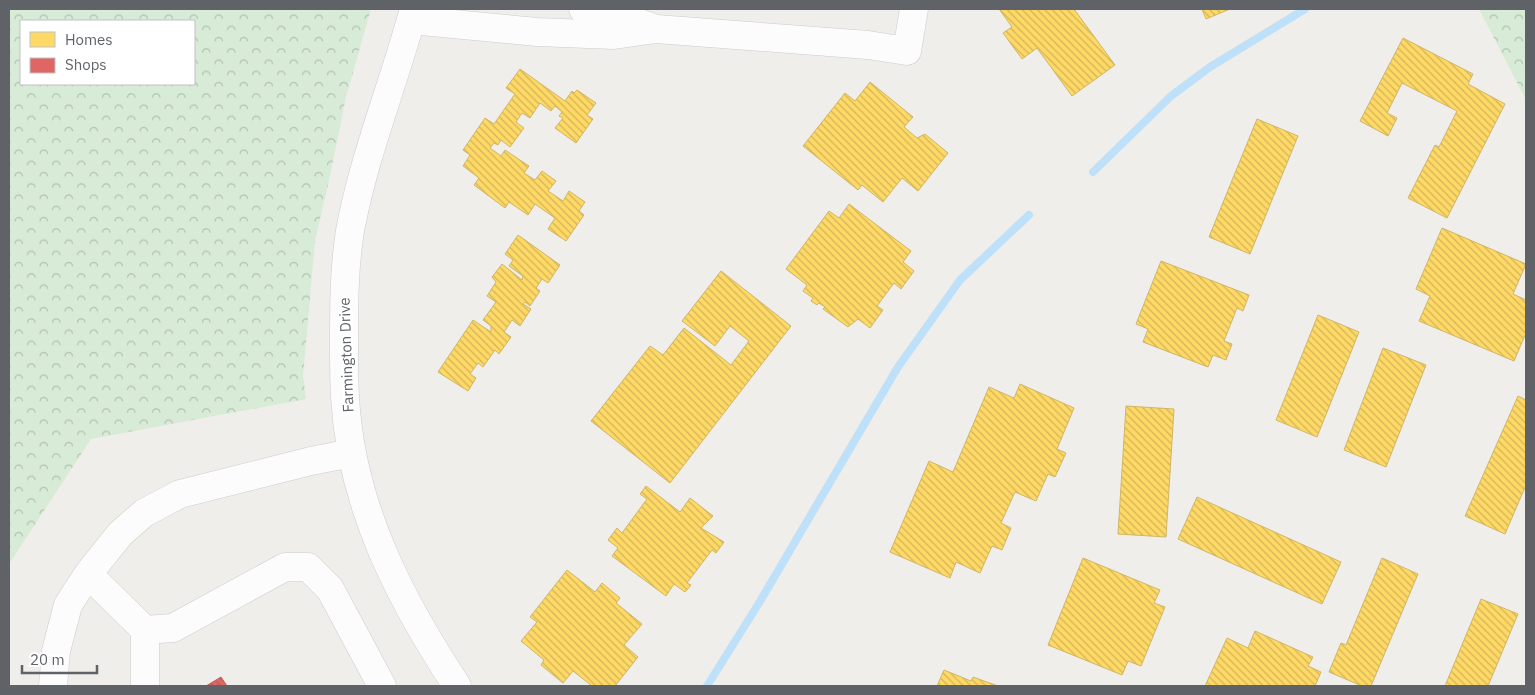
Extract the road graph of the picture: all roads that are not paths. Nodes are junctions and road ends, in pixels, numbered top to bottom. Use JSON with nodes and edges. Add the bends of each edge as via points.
{"nodes":[{"id":1,"x":583,"y":9,"type":"edge"},
{"id":2,"x":914,"y":9,"type":"edge"},
{"id":3,"x":412,"y":14,"type":"edge"},
{"id":4,"x":656,"y":28,"type":"junction"},
{"id":5,"x":352,"y":453,"type":"junction"},
{"id":6,"x":88,"y":574,"type":"junction"},
{"id":7,"x":145,"y":630,"type":"junction"},
{"id":8,"x":53,"y":686,"type":"edge"},
{"id":9,"x":145,"y":686,"type":"edge"},
{"id":10,"x":382,"y":686,"type":"edge"},
{"id":11,"x":457,"y":686,"type":"edge"}],
"edges":[{"from":1,"to":4,"type":"street","via":[[614,14]]},
{"from":2,"to":4,"type":"street","via":[[907,51]]},
{"from":3,"to":4,"type":"street","via":[[537,32],[614,35]]},
{"from":3,"to":5,"type":"street","name":"Farmington Drive","via":[[364,170],[350,231],[344,300],[345,398]]},
{"from":5,"to":6,"type":"street","via":[[180,494],[144,513],[120,534]]},
{"from":5,"to":11,"type":"street","name":"Farmington Drive","via":[[378,543],[409,609]]},
{"from":6,"to":7,"type":"street"},
{"from":6,"to":8,"type":"street","via":[[68,605],[56,651]]},
{"from":7,"to":9,"type":"street"},
{"from":7,"to":10,"type":"street","via":[[173,628],[285,567],[308,567],[330,589]]}]}
